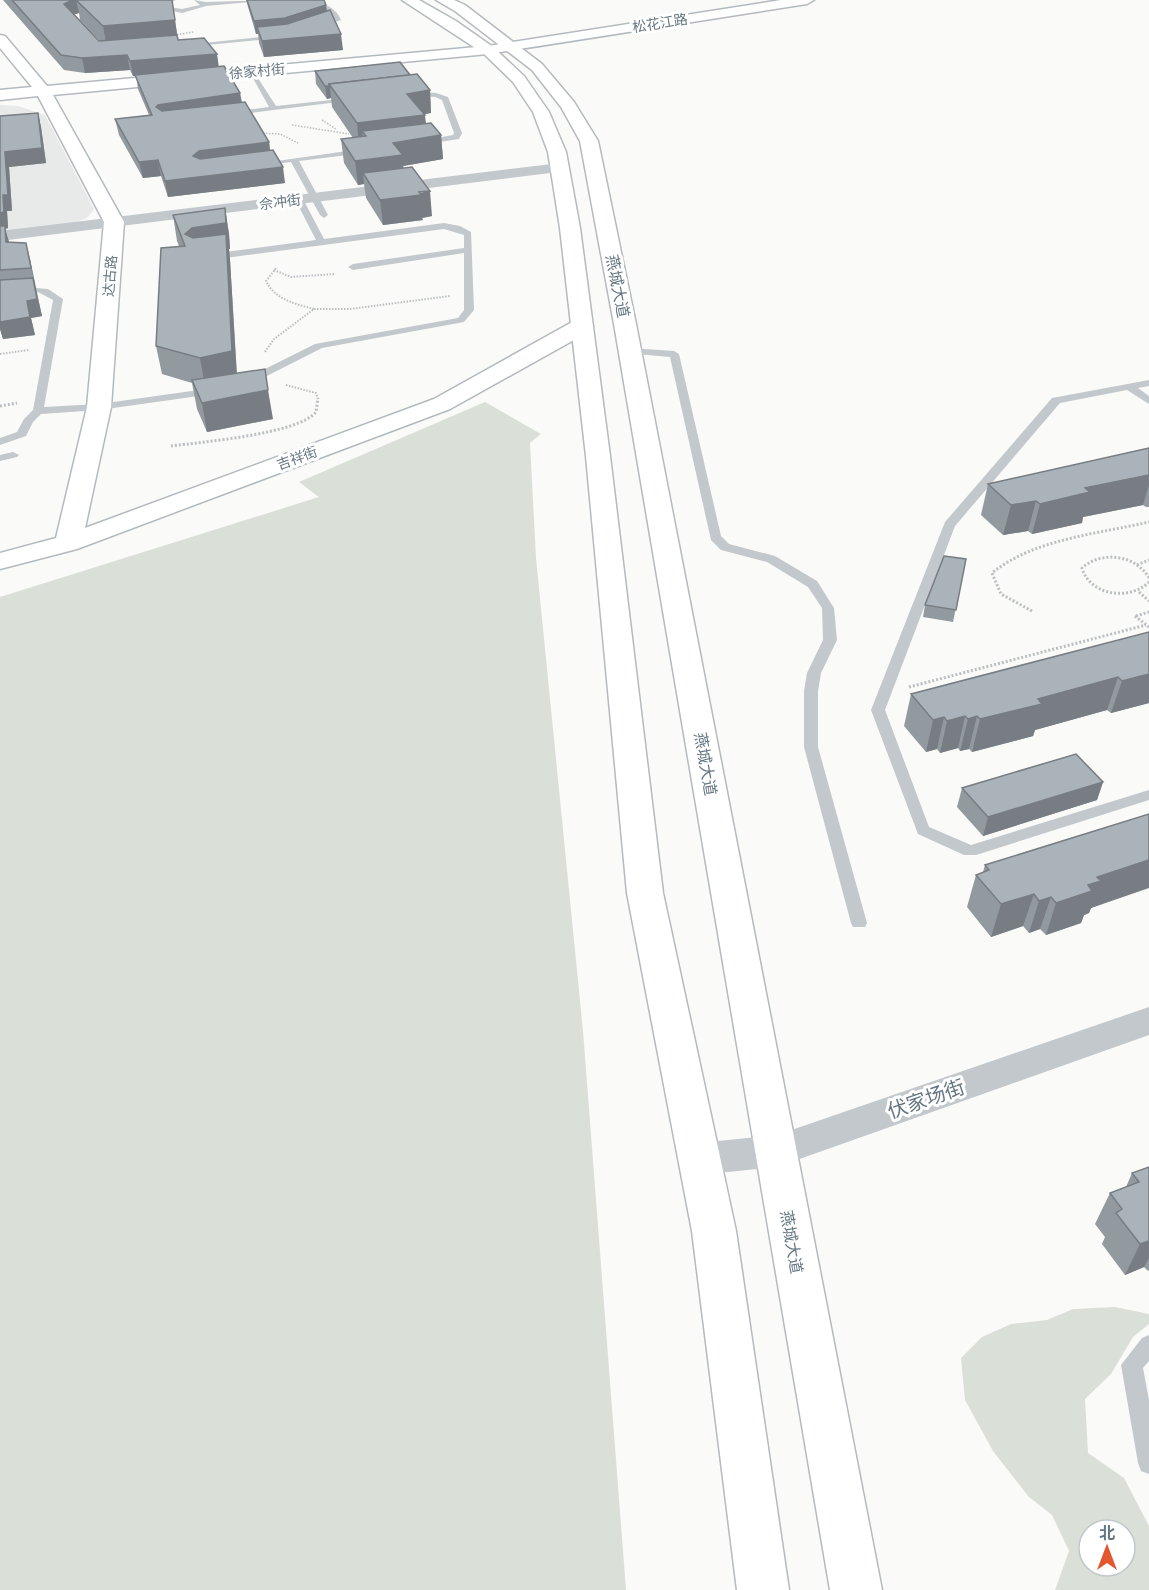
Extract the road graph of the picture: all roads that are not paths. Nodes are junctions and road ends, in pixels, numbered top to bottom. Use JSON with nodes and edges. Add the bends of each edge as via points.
{"nodes":[{"id":1,"x":173,"y":0,"type":"edge"},
{"id":2,"x":270,"y":0,"type":"edge"},
{"id":3,"x":305,"y":0,"type":"edge"},
{"id":4,"x":409,"y":0,"type":"edge"},
{"id":5,"x":443,"y":0,"type":"edge"},
{"id":6,"x":802,"y":0,"type":"edge"},
{"id":7,"x":200,"y":2,"type":"edge"},
{"id":8,"x":149,"y":8,"type":"edge"},
{"id":9,"x":160,"y":8,"type":"junction"},
{"id":10,"x":305,"y":32,"type":"edge"},
{"id":11,"x":288,"y":36,"type":"edge"},
{"id":12,"x":0,"y":39,"type":"edge"},
{"id":13,"x":196,"y":44,"type":"edge"},
{"id":14,"x":501,"y":48,"type":"junction"},
{"id":15,"x":252,"y":71,"type":"junction"},
{"id":16,"x":43,"y":90,"type":"junction"},
{"id":17,"x":407,"y":93,"type":"edge"},
{"id":18,"x":0,"y":94,"type":"edge"},
{"id":19,"x":360,"y":99,"type":"edge"},
{"id":20,"x":274,"y":109,"type":"junction"},
{"id":21,"x":219,"y":115,"type":"edge"},
{"id":22,"x":411,"y":145,"type":"edge"},
{"id":23,"x":366,"y":151,"type":"edge"},
{"id":24,"x":294,"y":160,"type":"junction"},
{"id":25,"x":248,"y":165,"type":"edge"},
{"id":26,"x":560,"y":168,"type":"junction"},
{"id":27,"x":306,"y":199,"type":"junction"},
{"id":28,"x":324,"y":215,"type":"dead end"},
{"id":29,"x":114,"y":222,"type":"junction"},
{"id":30,"x":0,"y":236,"type":"edge"},
{"id":31,"x":321,"y":242,"type":"junction"},
{"id":32,"x":469,"y":250,"type":"junction"},
{"id":33,"x":197,"y":259,"type":"edge"},
{"id":34,"x":353,"y":267,"type":"road end"},
{"id":35,"x":0,"y":292,"type":"edge"},
{"id":36,"x":582,"y":326,"type":"junction"},
{"id":37,"x":630,"y":351,"type":"junction"},
{"id":38,"x":1149,"y":383,"type":"edge"},
{"id":39,"x":1130,"y":387,"type":"junction"},
{"id":40,"x":234,"y":388,"type":"edge"},
{"id":41,"x":222,"y":390,"type":"edge"},
{"id":42,"x":1149,"y":402,"type":"edge"},
{"id":43,"x":99,"y":407,"type":"junction"},
{"id":44,"x":38,"y":411,"type":"junction"},
{"id":45,"x":0,"y":442,"type":"edge"},
{"id":46,"x":13,"y":455,"type":"dead end"},
{"id":47,"x":0,"y":458,"type":"edge"},
{"id":48,"x":68,"y":543,"type":"junction"},
{"id":49,"x":0,"y":561,"type":"edge"},
{"id":50,"x":1149,"y":795,"type":"edge"},
{"id":51,"x":859,"y":923,"type":"dead end"},
{"id":52,"x":1149,"y":1021,"type":"edge"},
{"id":53,"x":777,"y":1151,"type":"junction"},
{"id":54,"x":699,"y":1159,"type":"junction"},
{"id":55,"x":1149,"y":1345,"type":"edge"},
{"id":56,"x":1149,"y":1463,"type":"edge"},
{"id":57,"x":763,"y":1590,"type":"edge"},
{"id":58,"x":856,"y":1590,"type":"edge"}],
"edges":[{"from":1,"to":9,"type":"lane"},
{"from":2,"to":7,"type":"lane"},
{"from":3,"to":10,"type":"lane","via":[[332,10],[338,20]]},
{"from":4,"to":14,"type":"main road","name":"燕城大道"},
{"from":5,"to":14,"type":"main road","name":"燕城大道","via":[[460,8]]},
{"from":6,"to":14,"type":"main road","name":"松花江路"},
{"from":7,"to":9,"type":"lane","via":[[185,11]]},
{"from":8,"to":9,"type":"lane"},
{"from":11,"to":13,"type":"lane","via":[[209,47]]},
{"from":12,"to":16,"type":"main road"},
{"from":14,"to":15,"type":"main road","name":"徐家村街"},
{"from":14,"to":26,"type":"main road","name":"燕城大道","via":[[542,112]]},
{"from":14,"to":37,"type":"main road","name":"燕城大道","via":[[537,67],[562,97],[589,141]]},
{"from":15,"to":16,"type":"main road","name":"徐家村街"},
{"from":15,"to":20,"type":"lane"},
{"from":16,"to":18,"type":"main road","name":"徐家村街"},
{"from":16,"to":29,"type":"main road"},
{"from":17,"to":22,"type":"lane","via":[[445,99],[458,133],[444,141]]},
{"from":19,"to":20,"type":"lane"},
{"from":20,"to":21,"type":"lane"},
{"from":23,"to":24,"type":"lane"},
{"from":24,"to":25,"type":"lane"},
{"from":24,"to":27,"type":"lane"},
{"from":26,"to":27,"type":"street","name":"佘冲街"},
{"from":26,"to":36,"type":"main road","name":"燕城大道"},
{"from":27,"to":28,"type":"lane"},
{"from":27,"to":29,"type":"street","name":"佘冲街"},
{"from":27,"to":31,"type":"lane","via":[[309,218]]},
{"from":29,"to":30,"type":"street","name":"佘冲街"},
{"from":29,"to":43,"type":"main road","name":"达古路"},
{"from":31,"to":32,"type":"lane","via":[[444,226],[468,234]]},
{"from":31,"to":33,"type":"lane"},
{"from":32,"to":34,"type":"lane"},
{"from":32,"to":40,"type":"lane","via":[[469,310],[461,320],[319,346]]},
{"from":35,"to":44,"type":"lane","via":[[32,288],[58,299]]},
{"from":36,"to":48,"type":"main road","name":"吉祥街","via":[[442,404]]},
{"from":36,"to":54,"type":"main road","name":"燕城大道","via":[[645,893]]},
{"from":37,"to":51,"type":"lane","via":[[674,354],[715,537],[725,547],[771,559],[813,584],[828,608],[830,640],[814,673],[811,691],[811,747]]},
{"from":37,"to":53,"type":"main road","name":"燕城大道"},
{"from":38,"to":39,"type":"lane"},
{"from":39,"to":42,"type":"lane"},
{"from":39,"to":50,"type":"lane","via":[[1056,400],[949,525],[878,710],[923,830],[970,851]]},
{"from":41,"to":43,"type":"lane"},
{"from":43,"to":44,"type":"lane"},
{"from":43,"to":48,"type":"main road","name":"达古路"},
{"from":44,"to":45,"type":"lane","via":[[22,434]]},
{"from":46,"to":47,"type":"lane"},
{"from":48,"to":49,"type":"main road","name":"吉祥街"},
{"from":52,"to":53,"type":"street","name":"伏家场街"},
{"from":53,"to":54,"type":"street","name":"伏家场街"},
{"from":53,"to":58,"type":"main road","name":"燕城大道"},
{"from":54,"to":57,"type":"main road","name":"燕城大道","via":[[714,1231]]},
{"from":55,"to":56,"type":"lane","via":[[1132,1365]]}]}
